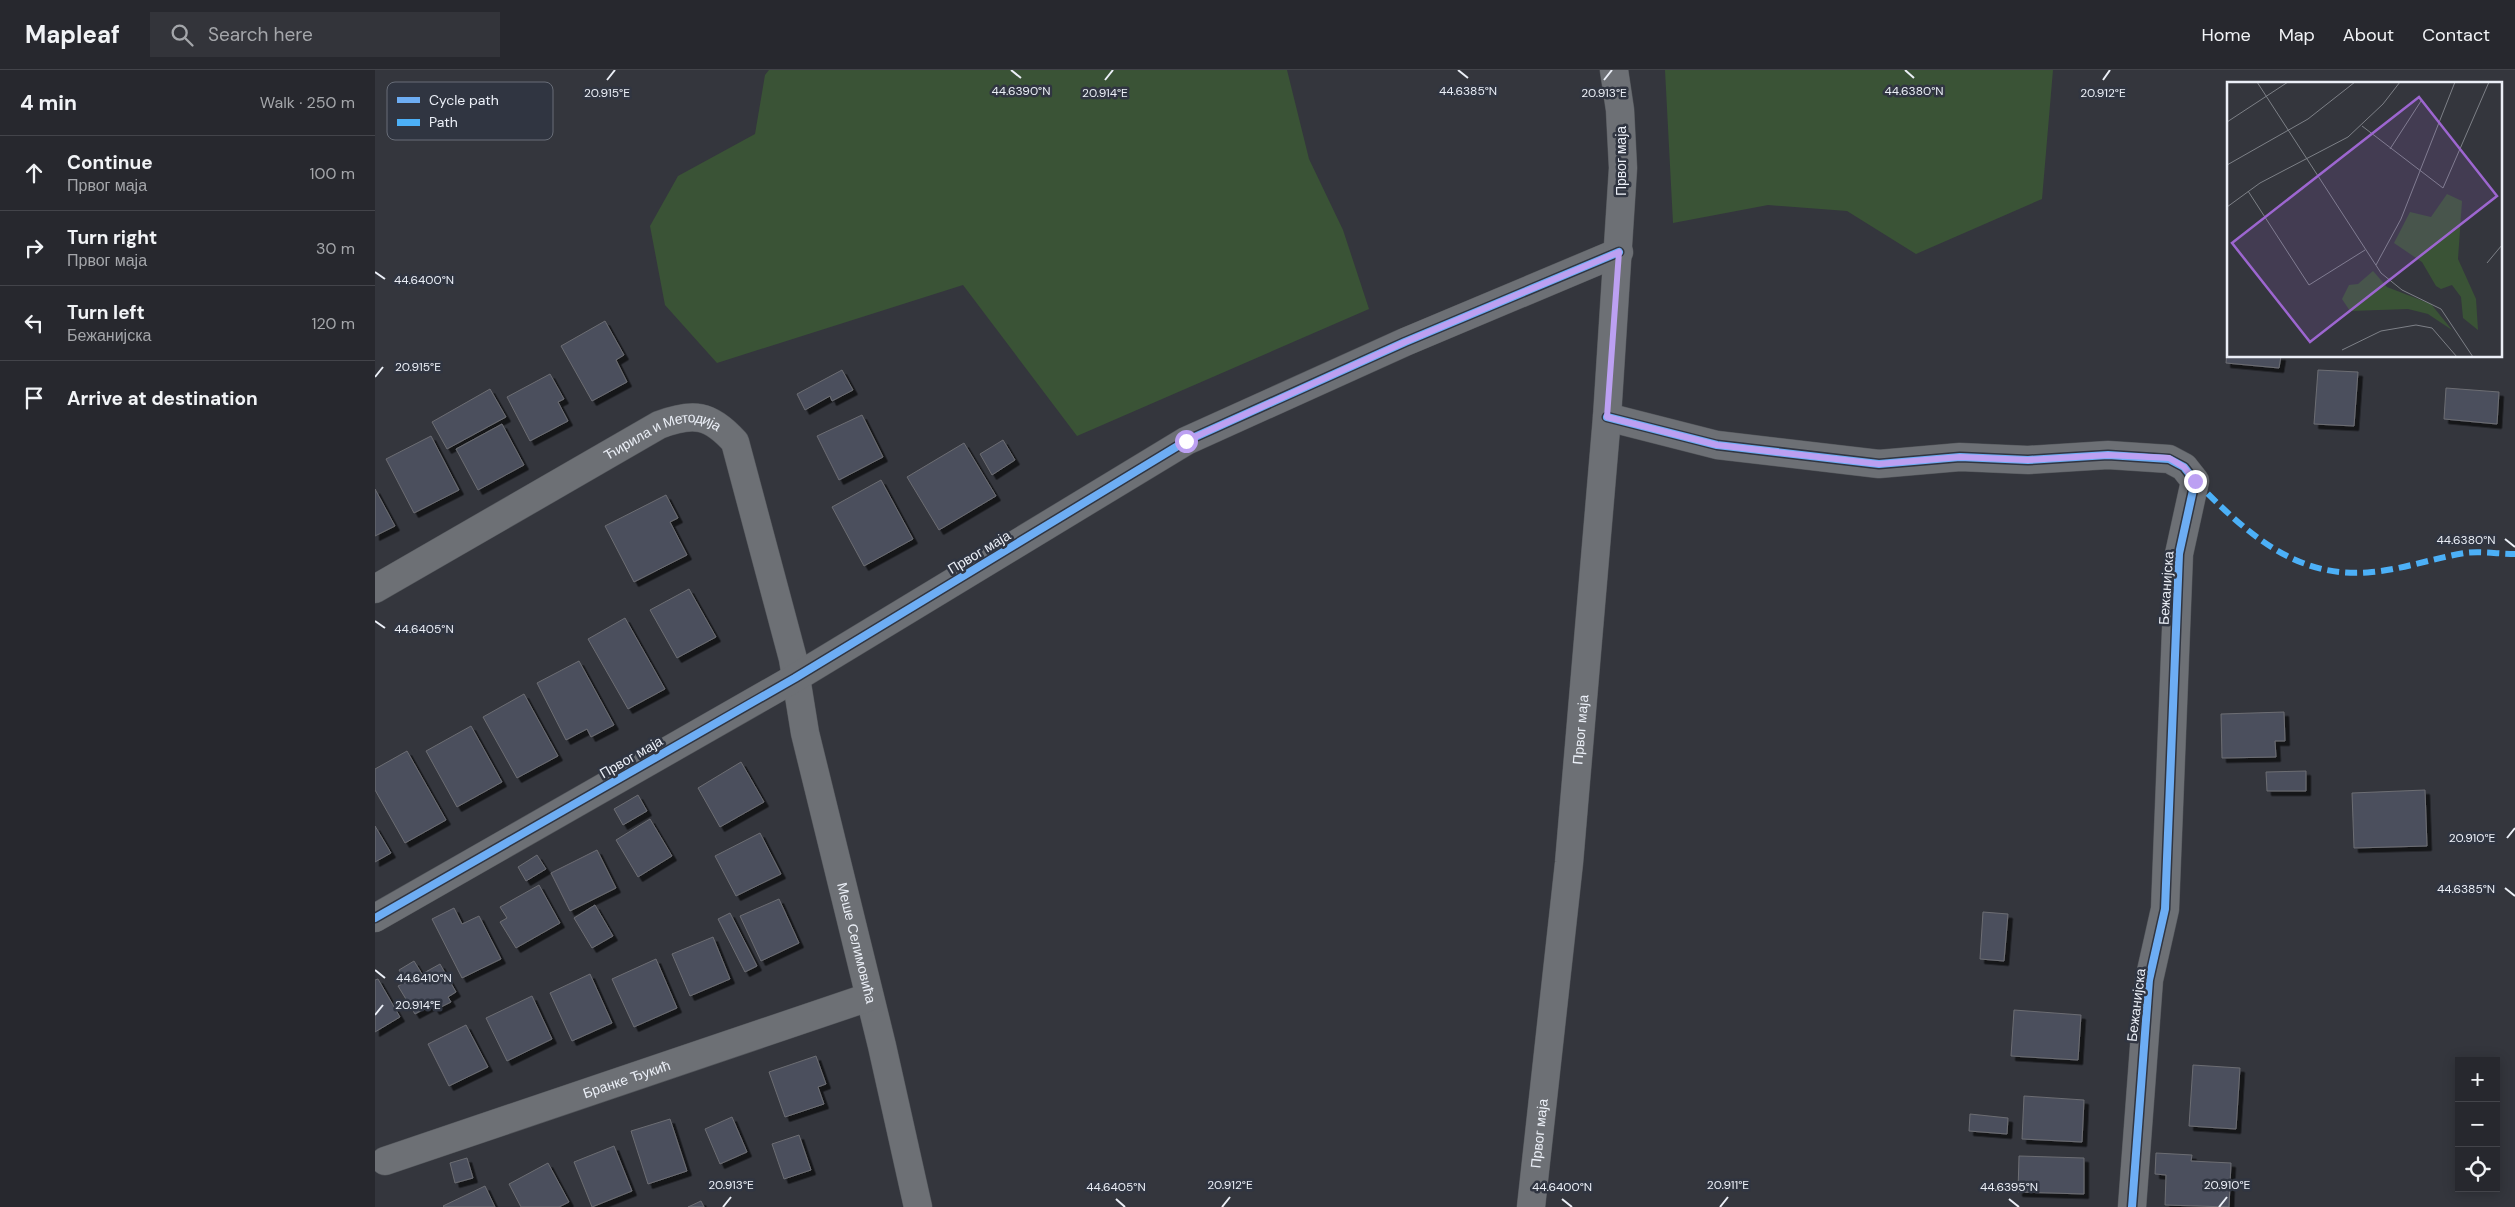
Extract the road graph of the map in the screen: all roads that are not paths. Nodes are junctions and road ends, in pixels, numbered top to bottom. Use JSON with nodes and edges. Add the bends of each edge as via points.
{"nodes":[{"id":1,"x":1613,"y":70,"type":"edge"},
{"id":2,"x":1619,"y":252,"type":"junction"},
{"id":3,"x":1607,"y":417,"type":"junction"},
{"id":4,"x":375,"y":590,"type":"edge"},
{"id":5,"x":795,"y":678,"type":"junction"},
{"id":6,"x":375,"y":918,"type":"edge"},
{"id":7,"x":869,"y":997,"type":"junction"},
{"id":8,"x":385,"y":1161,"type":"dead end"},
{"id":9,"x":918,"y":1207,"type":"edge"},
{"id":10,"x":1531,"y":1207,"type":"edge"},
{"id":11,"x":2132,"y":1207,"type":"edge"}],
"edges":[{"from":1,"to":2,"type":"street","name":"Првог маја","via":[[1620,110],[1623,168]]},
{"from":2,"to":3,"type":"street","name":"Првог маја"},
{"from":2,"to":5,"type":"street","name":"Првог маја","via":[[1405,342],[1186,441]]},
{"from":3,"to":10,"type":"street","name":"Првог маја","via":[[1569,863]]},
{"from":3,"to":11,"type":"street","name":"Бежанијска","via":[[1717,445],[1879,464],[1960,457],[2028,460],[2108,455],[2169,458],[2184,467],[2195,481],[2179,554],[2165,909],[2149,980]]},
{"from":4,"to":5,"type":"street","name":"Ћирила и Методија","via":[[659,425],[679,417],[696,417],[711,421],[735,442],[791,650]]},
{"from":5,"to":6,"type":"street","name":"Првог маја"},
{"from":5,"to":7,"type":"street","name":"Меше Селимовића","via":[[805,733]]},
{"from":7,"to":8,"type":"street","name":"Бранке Ђукић"},
{"from":7,"to":9,"type":"street","name":"Меше Селимовића"}]}
